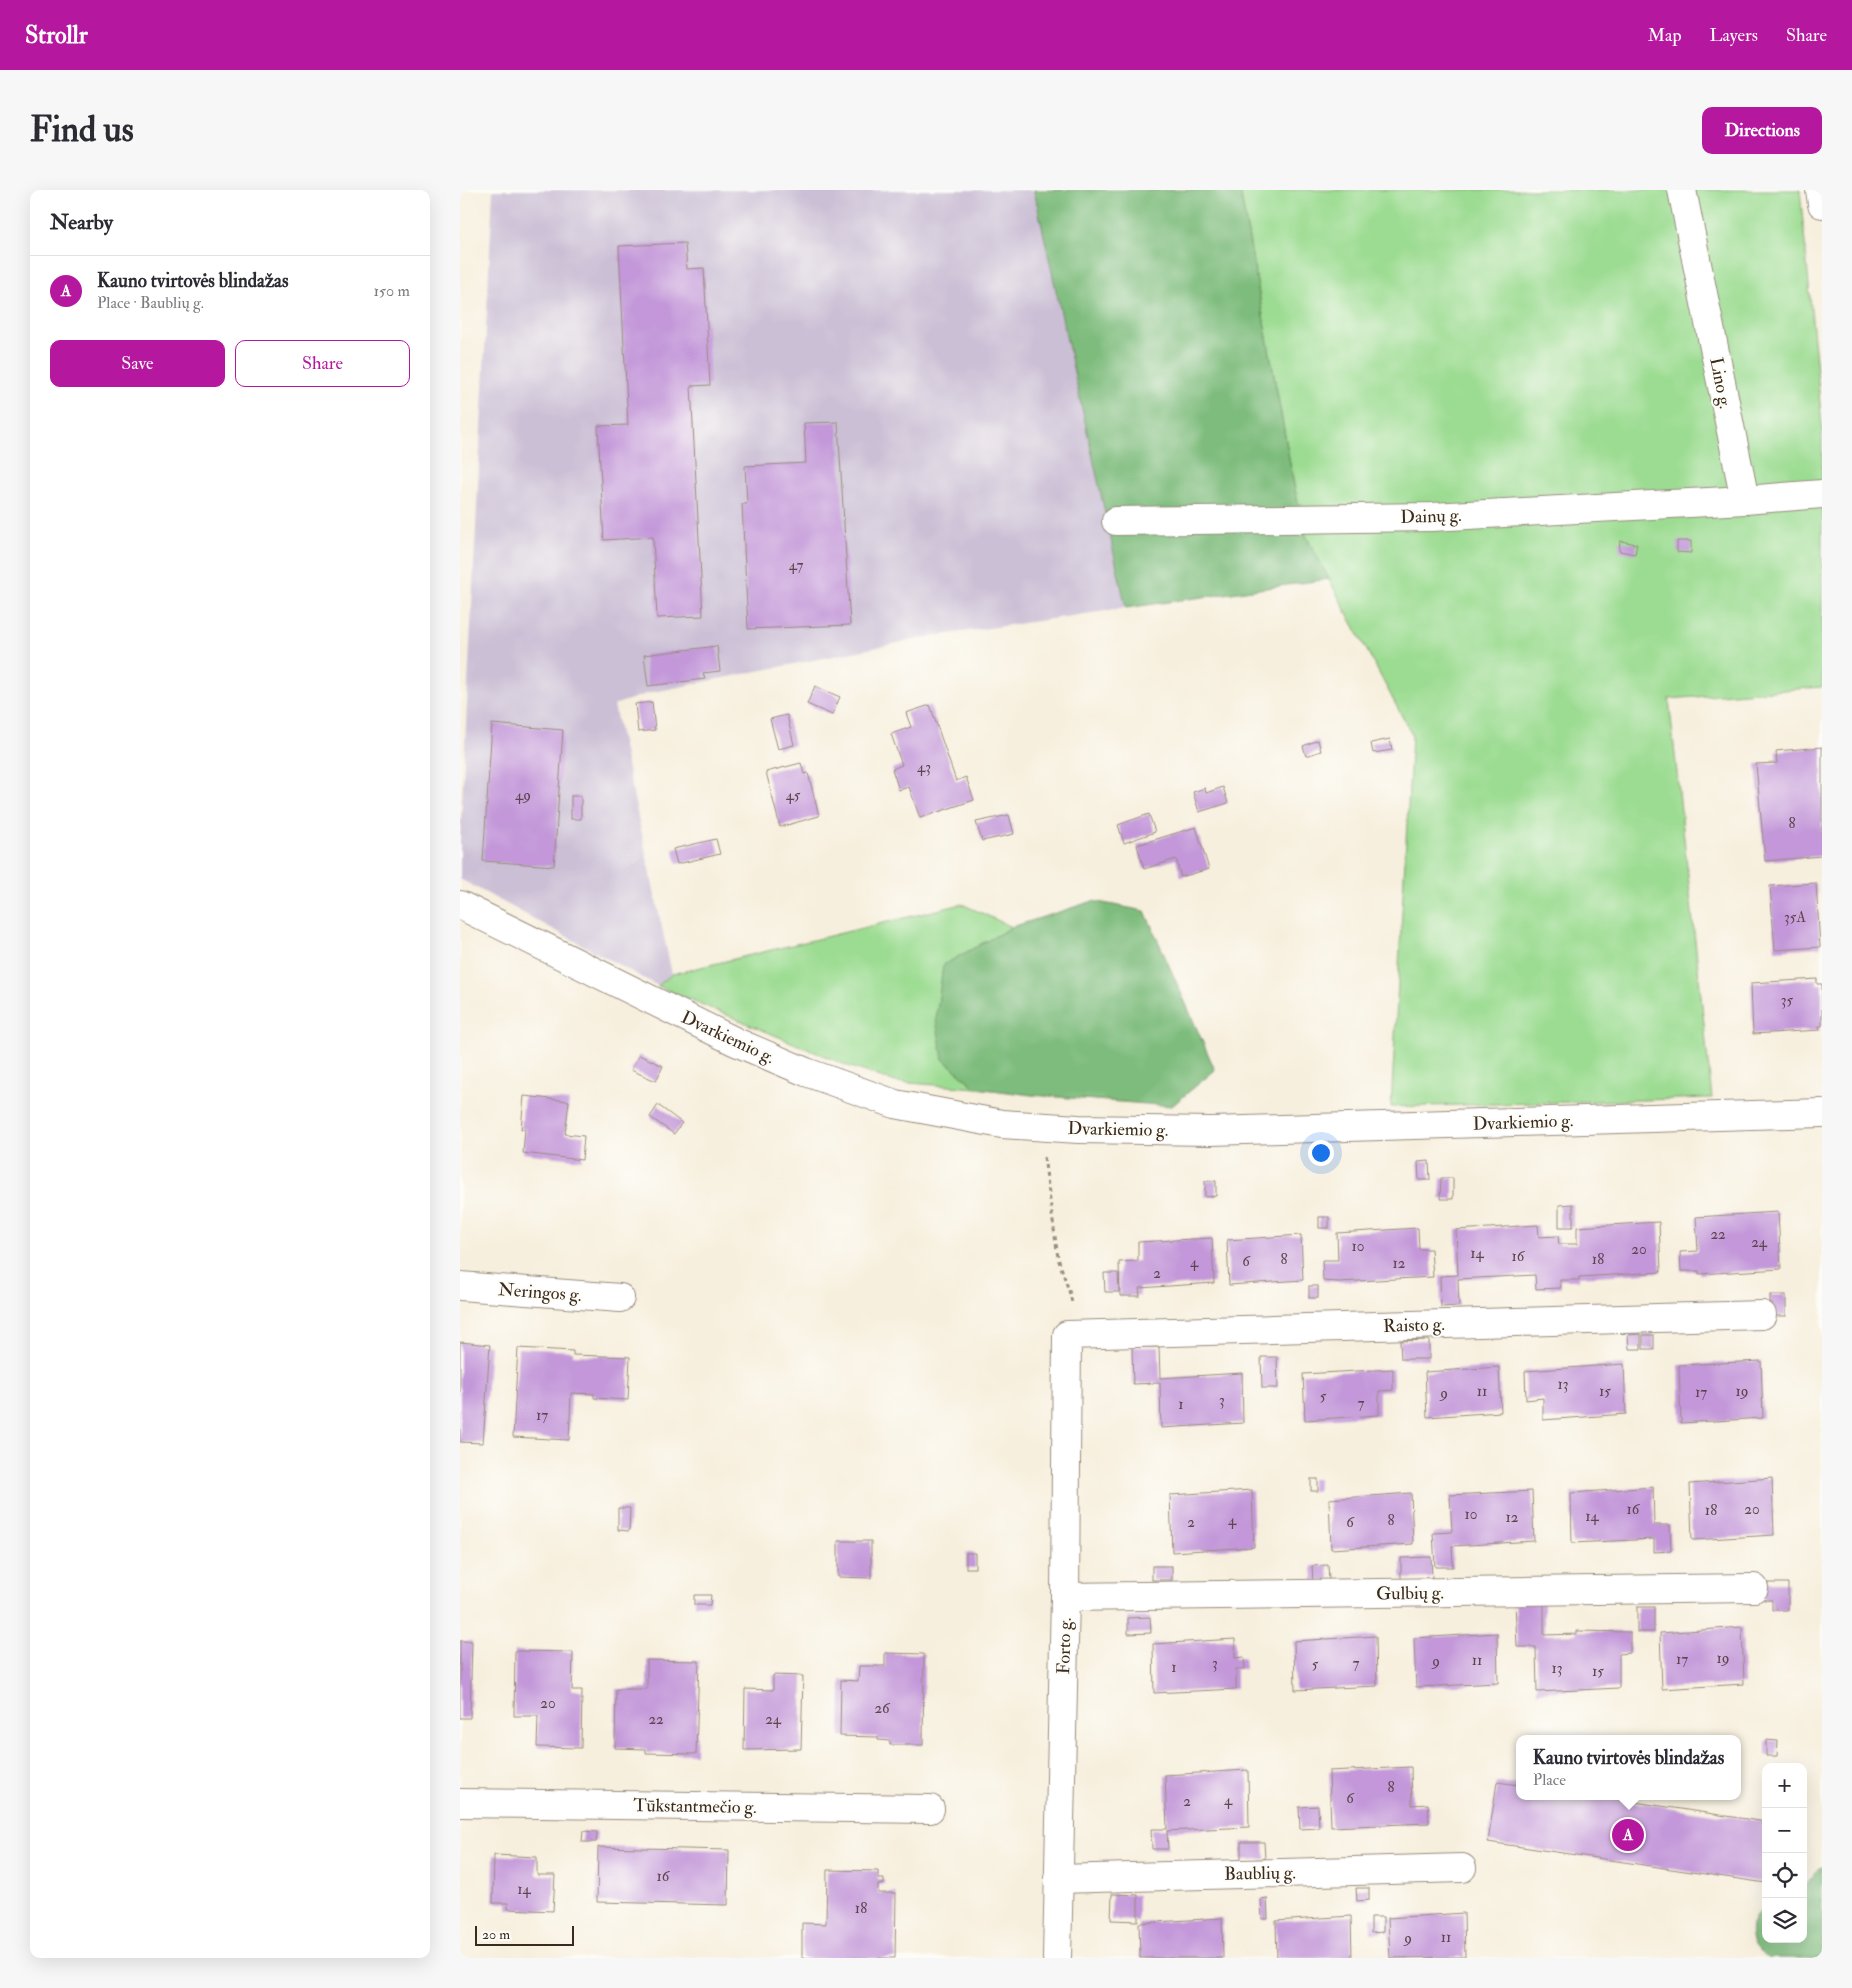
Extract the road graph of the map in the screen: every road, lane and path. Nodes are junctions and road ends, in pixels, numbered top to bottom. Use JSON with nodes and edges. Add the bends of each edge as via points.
{"nodes":[{"id":1,"x":1682,"y":190,"type":"edge"},
{"id":2,"x":1820,"y":190,"type":"edge"},
{"id":3,"x":1822,"y":204,"type":"edge"},
{"id":4,"x":1822,"y":494,"type":"edge"},
{"id":5,"x":1745,"y":500,"type":"junction"},
{"id":6,"x":1116,"y":521,"type":"dead end"},
{"id":7,"x":460,"y":905,"type":"edge"},
{"id":8,"x":1822,"y":1113,"type":"edge"},
{"id":9,"x":1039,"y":1127,"type":"junction"},
{"id":10,"x":460,"y":1286,"type":"edge"},
{"id":11,"x":620,"y":1298,"type":"dead end"},
{"id":12,"x":1762,"y":1315,"type":"dead end"},
{"id":13,"x":1070,"y":1323,"type":"junction"},
{"id":14,"x":1754,"y":1588,"type":"dead end"},
{"id":15,"x":1066,"y":1597,"type":"junction"},
{"id":16,"x":460,"y":1803,"type":"edge"},
{"id":17,"x":930,"y":1810,"type":"dead end"},
{"id":18,"x":1462,"y":1868,"type":"dead end"},
{"id":19,"x":1058,"y":1879,"type":"junction"},
{"id":20,"x":1057,"y":1958,"type":"edge"}],
"edges":[{"from":1,"to":5,"type":"street","name":"Lino g."},
{"from":2,"to":3,"type":"street"},
{"from":4,"to":5,"type":"street"},
{"from":5,"to":6,"type":"street","name":"Dainų g.","via":[[1432,517]]},
{"from":7,"to":9,"type":"street","name":"Dvarkiemio g.","via":[[736,1042],[806,1072],[920,1110]]},
{"from":8,"to":9,"type":"street","name":"Dvarkiemio g.","via":[[1211,1131]]},
{"from":9,"to":13,"type":"path","via":[[1058,1258],[1071,1297]]},
{"from":10,"to":11,"type":"street","name":"Neringos g."},
{"from":12,"to":13,"type":"street","name":"Raisto g."},
{"from":13,"to":15,"type":"street","name":"Forto g."},
{"from":14,"to":15,"type":"street","name":"Gulbių g."},
{"from":15,"to":19,"type":"street","name":"Forto g."},
{"from":16,"to":17,"type":"street","name":"Tūkstantmečio g."},
{"from":18,"to":19,"type":"street","name":"Baublių g."},
{"from":19,"to":20,"type":"street","name":"Forto g."}]}
